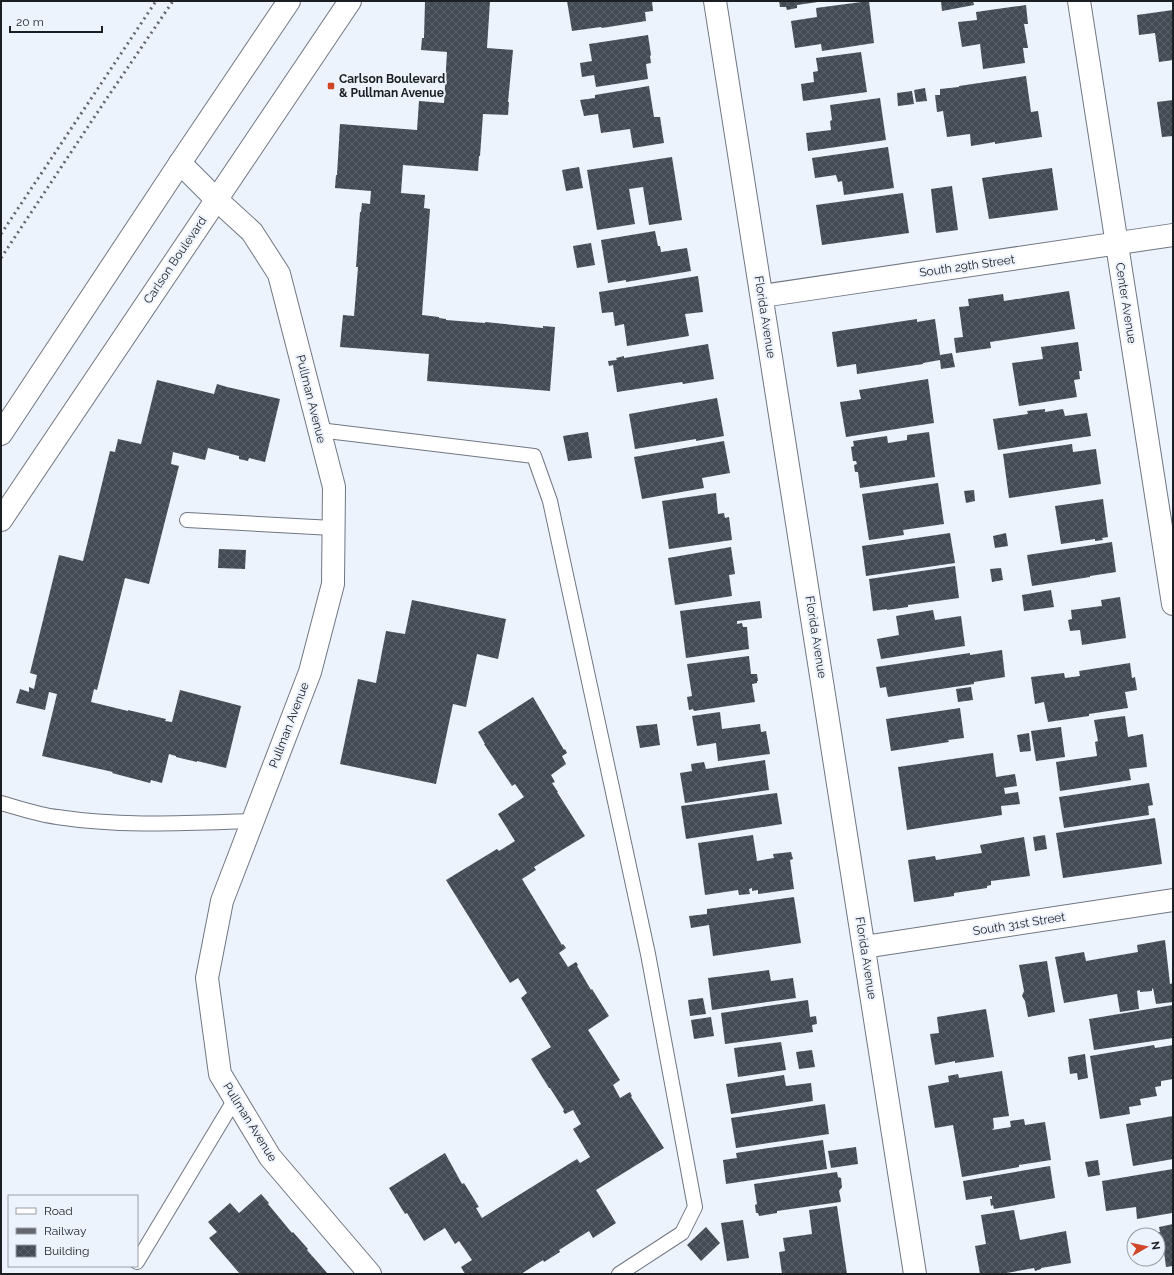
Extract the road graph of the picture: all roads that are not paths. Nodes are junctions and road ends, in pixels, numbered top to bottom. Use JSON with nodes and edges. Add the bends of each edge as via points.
{"nodes":[{"id":1,"x":290,"y":1,"type":"edge"},
{"id":2,"x":350,"y":1,"type":"edge"},
{"id":3,"x":716,"y":1,"type":"edge"},
{"id":4,"x":1079,"y":1,"type":"edge"},
{"id":5,"x":180,"y":163,"type":"junction"},
{"id":6,"x":216,"y":199,"type":"junction"},
{"id":7,"x":1173,"y":235,"type":"edge"},
{"id":8,"x":1117,"y":243,"type":"junction"},
{"id":9,"x":762,"y":296,"type":"junction"},
{"id":10,"x":319,"y":430,"type":"junction"},
{"id":11,"x":1,"y":434,"type":"edge"},
{"id":12,"x":1,"y":520,"type":"edge"},
{"id":13,"x":187,"y":520,"type":"dead end"},
{"id":14,"x":333,"y":528,"type":"junction"},
{"id":15,"x":1173,"y":604,"type":"edge"},
{"id":16,"x":1,"y":803,"type":"edge"},
{"id":17,"x":253,"y":821,"type":"junction"},
{"id":18,"x":1173,"y":900,"type":"edge"},
{"id":19,"x":864,"y":947,"type":"junction"},
{"id":20,"x":235,"y":1100,"type":"junction"},
{"id":21,"x":138,"y":1260,"type":"edge"},
{"id":22,"x":370,"y":1274,"type":"edge"},
{"id":23,"x":620,"y":1274,"type":"edge"},
{"id":24,"x":916,"y":1274,"type":"edge"}],
"edges":[{"from":1,"to":5,"type":"street"},
{"from":2,"to":6,"type":"street","name":"Carlson Boulevard"},
{"from":3,"to":9,"type":"street","name":"Florida Avenue"},
{"from":4,"to":8,"type":"street","name":"Center Avenue"},
{"from":5,"to":6,"type":"street","name":"Pullman Avenue"},
{"from":5,"to":11,"type":"street"},
{"from":6,"to":10,"type":"street","name":"Pullman Avenue","via":[[252,232],[279,274]]},
{"from":6,"to":12,"type":"street","name":"Carlson Boulevard"},
{"from":7,"to":8,"type":"street","name":"South 29th Street"},
{"from":8,"to":9,"type":"street","name":"South 29th Street"},
{"from":8,"to":15,"type":"street","name":"Center Avenue"},
{"from":9,"to":19,"type":"street","name":"Florida Avenue"},
{"from":10,"to":14,"type":"street","name":"Pullman Avenue","via":[[334,487]]},
{"from":10,"to":23,"type":"lane","via":[[534,456],[540,471],[550,501],[648,954],[695,1207],[682,1233]]},
{"from":13,"to":14,"type":"lane"},
{"from":14,"to":17,"type":"street","name":"Pullman Avenue","via":[[333,584],[310,672]]},
{"from":16,"to":17,"type":"lane","via":[[56,817],[130,824]]},
{"from":17,"to":20,"type":"street","name":"Pullman Avenue","via":[[222,901],[207,978],[220,1074]]},
{"from":18,"to":19,"type":"street","name":"South 31st Street"},
{"from":19,"to":24,"type":"street","name":"Florida Avenue"},
{"from":20,"to":21,"type":"lane"},
{"from":20,"to":22,"type":"street","name":"Pullman Avenue","via":[[270,1157]]}]}
